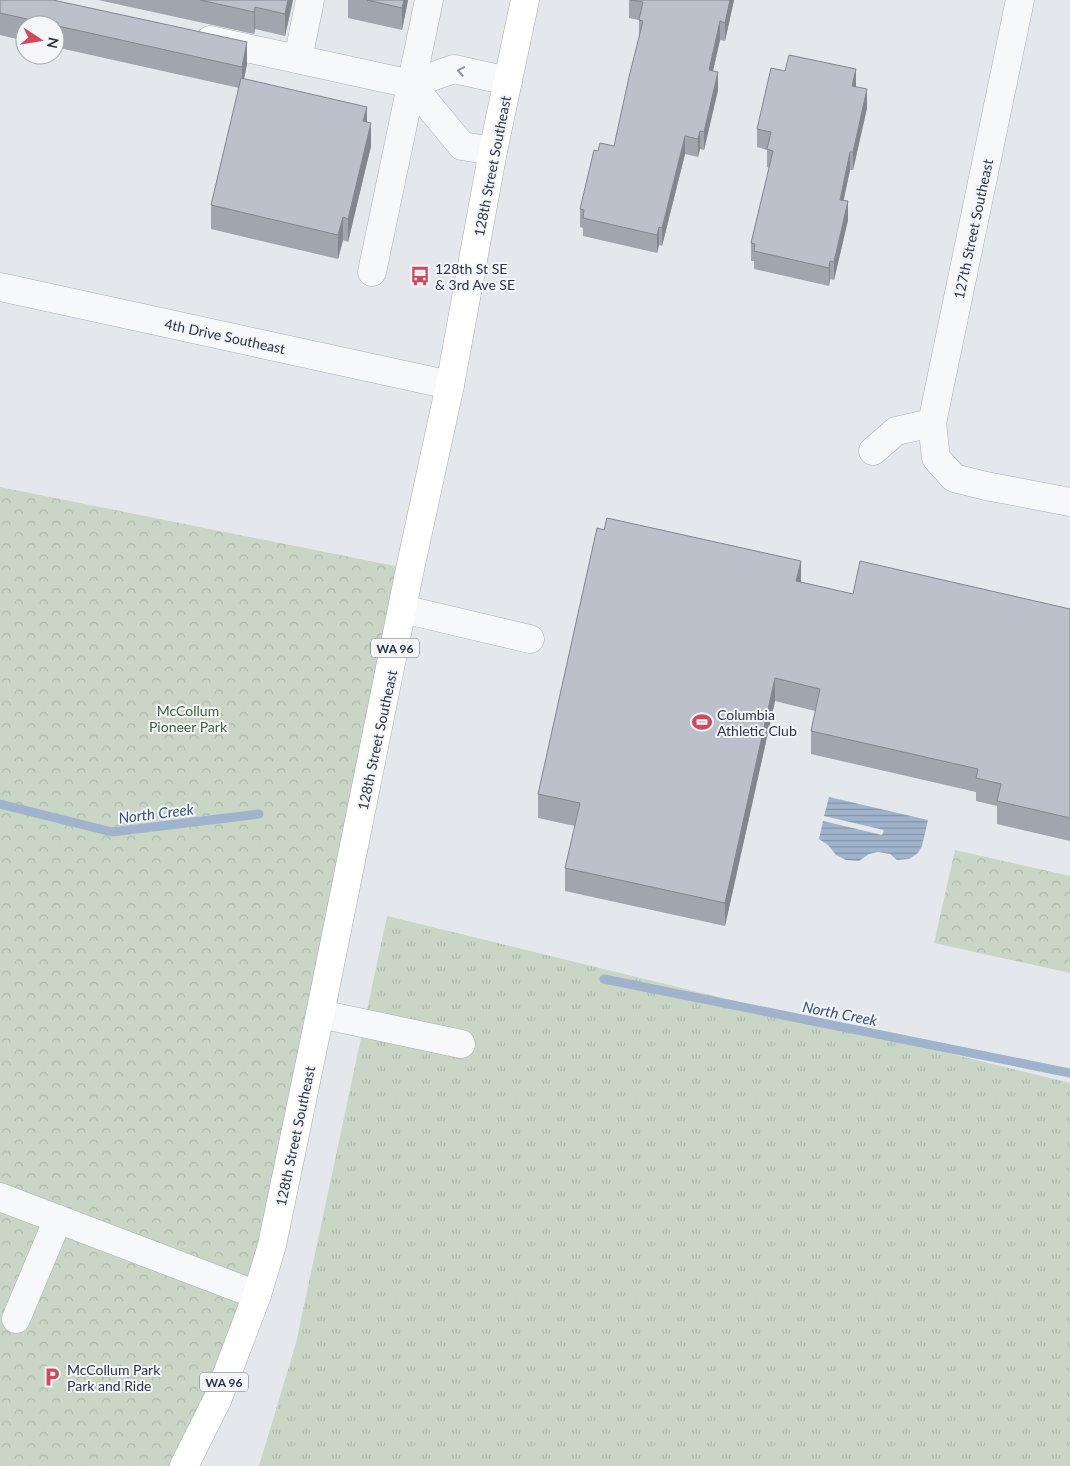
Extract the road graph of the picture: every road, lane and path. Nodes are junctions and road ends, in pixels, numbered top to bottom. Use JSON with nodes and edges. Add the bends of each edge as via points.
{"nodes":[{"id":1,"x":310,"y":0,"type":"edge"},
{"id":2,"x":429,"y":0,"type":"edge"},
{"id":3,"x":525,"y":0,"type":"edge"},
{"id":4,"x":1020,"y":0,"type":"edge"},
{"id":5,"x":190,"y":36,"type":"edge"},
{"id":6,"x":298,"y":59,"type":"junction"},
{"id":7,"x":508,"y":81,"type":"junction"},
{"id":8,"x":411,"y":84,"type":"junction"},
{"id":9,"x":493,"y":151,"type":"junction"},
{"id":10,"x":372,"y":272,"type":"dead end"},
{"id":11,"x":0,"y":287,"type":"edge"},
{"id":12,"x":450,"y":385,"type":"junction"},
{"id":13,"x":932,"y":423,"type":"junction"},
{"id":14,"x":873,"y":451,"type":"dead end"},
{"id":15,"x":1070,"y":502,"type":"edge"},
{"id":16,"x":403,"y":609,"type":"junction"},
{"id":17,"x":530,"y":639,"type":"dead end"},
{"id":18,"x":320,"y":1014,"type":"junction"},
{"id":19,"x":461,"y":1044,"type":"dead end"},
{"id":20,"x":0,"y":1198,"type":"edge"},
{"id":21,"x":58,"y":1219,"type":"junction"},
{"id":22,"x":257,"y":1294,"type":"junction"},
{"id":23,"x":16,"y":1319,"type":"dead end"},
{"id":24,"x":184,"y":1466,"type":"edge"}],
"edges":[{"from":1,"to":6,"type":"street"},
{"from":2,"to":8,"type":"street"},
{"from":3,"to":7,"type":"main road","name":"128th Street Southeast","number":"WA 96"},
{"from":4,"to":13,"type":"street","name":"127th Street Southeast"},
{"from":5,"to":6,"type":"street"},
{"from":6,"to":8,"type":"street"},
{"from":7,"to":8,"type":"street","one_way":true,"via":[[454,69]]},
{"from":7,"to":9,"type":"main road","name":"128th Street Southeast","number":"WA 96"},
{"from":8,"to":9,"type":"street","via":[[462,146]]},
{"from":8,"to":10,"type":"street"},
{"from":9,"to":12,"type":"main road","name":"128th Street Southeast","number":"WA 96"},
{"from":11,"to":12,"type":"street","name":"4th Drive Southeast"},
{"from":12,"to":16,"type":"main road","name":"128th Street Southeast","number":"WA 96"},
{"from":13,"to":14,"type":"street","via":[[896,431]]},
{"from":13,"to":15,"type":"street","name":"127th Street Southeast","via":[[936,458],[954,478]]},
{"from":16,"to":17,"type":"street"},
{"from":16,"to":18,"type":"main road","name":"128th Street Southeast","number":"WA 96"},
{"from":18,"to":19,"type":"street"},
{"from":18,"to":22,"type":"main road","name":"128th Street Southeast","number":"WA 96","via":[[272,1245]]},
{"from":20,"to":21,"type":"street"},
{"from":21,"to":22,"type":"street"},
{"from":21,"to":23,"type":"street"},
{"from":22,"to":24,"type":"main road","name":"128th Street Southeast","number":"WA 96","via":[[218,1398]]}]}
